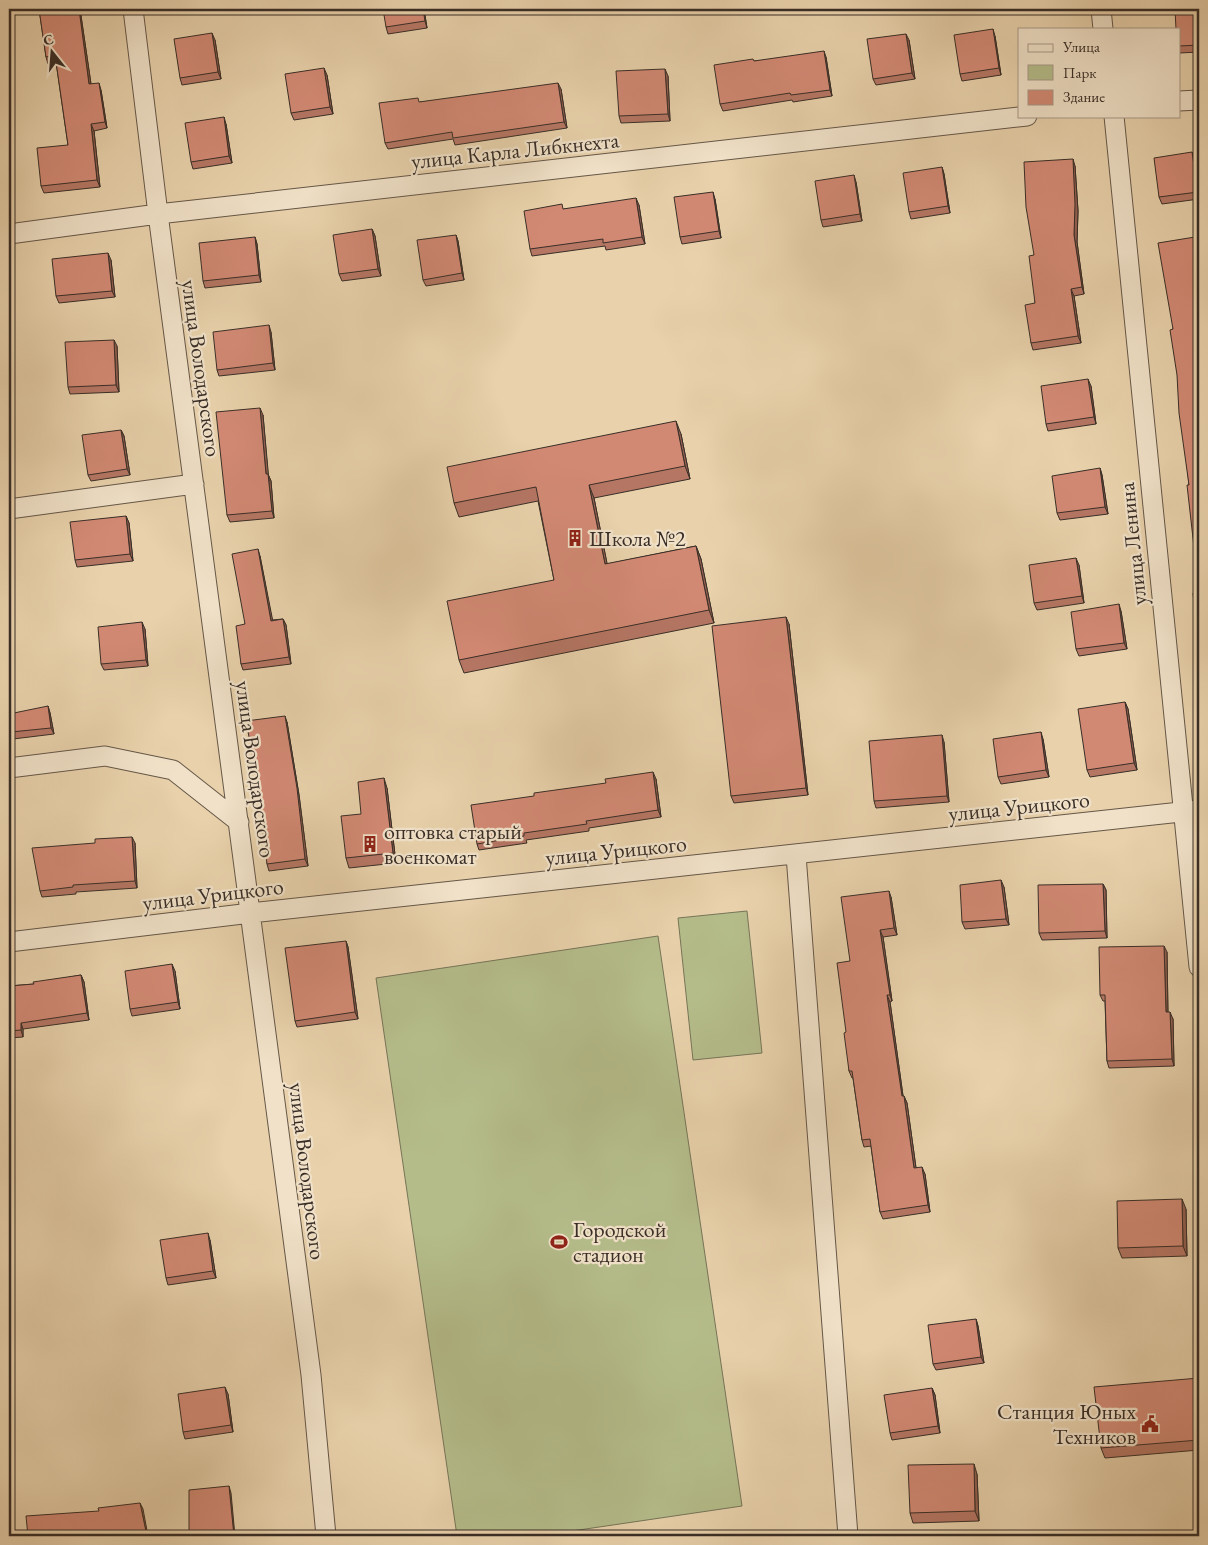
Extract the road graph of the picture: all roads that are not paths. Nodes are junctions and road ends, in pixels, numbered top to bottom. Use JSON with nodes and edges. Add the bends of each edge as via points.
{"nodes":[{"id":1,"x":133,"y":9,"type":"edge"},
{"id":2,"x":1101,"y":9,"type":"edge"},
{"id":3,"x":1103,"y":28,"type":"edge"},
{"id":4,"x":1199,"y":100,"type":"edge"},
{"id":5,"x":1180,"y":101,"type":"edge"},
{"id":6,"x":1018,"y":117,"type":"edge"},
{"id":7,"x":1114,"y":118,"type":"edge"},
{"id":8,"x":158,"y":214,"type":"junction"},
{"id":9,"x":9,"y":234,"type":"edge"},
{"id":10,"x":194,"y":484,"type":"junction"},
{"id":11,"x":9,"y":509,"type":"edge"},
{"id":12,"x":9,"y":768,"type":"edge"},
{"id":13,"x":1191,"y":811,"type":"edge"},
{"id":14,"x":239,"y":822,"type":"junction"},
{"id":15,"x":796,"y":855,"type":"junction"},
{"id":16,"x":251,"y":913,"type":"junction"},
{"id":17,"x":9,"y":942,"type":"edge"},
{"id":18,"x":1199,"y":967,"type":"edge"},
{"id":19,"x":326,"y":1536,"type":"edge"},
{"id":20,"x":848,"y":1536,"type":"edge"}],
"edges":[{"from":1,"to":8,"type":"street","name":"улица Володарского"},
{"from":2,"to":3,"type":"street"},
{"from":4,"to":5,"type":"street"},
{"from":6,"to":8,"type":"street","name":"улица Карла Либкнехта"},
{"from":7,"to":13,"type":"street","name":"улица Ленина"},
{"from":8,"to":9,"type":"street","name":"улица Карла Либкнехта"},
{"from":8,"to":10,"type":"street","name":"улица Володарского"},
{"from":10,"to":11,"type":"street"},
{"from":10,"to":14,"type":"street","name":"улица Володарского"},
{"from":12,"to":14,"type":"street","via":[[105,756],[173,770]]},
{"from":13,"to":15,"type":"street","name":"улица Урицкого"},
{"from":13,"to":18,"type":"street","name":"улица Ленина"},
{"from":14,"to":16,"type":"street","name":"улица Володарского"},
{"from":15,"to":16,"type":"street","name":"улица Урицкого"},
{"from":15,"to":20,"type":"street"},
{"from":16,"to":17,"type":"street","name":"улица Урицкого"},
{"from":16,"to":19,"type":"street","name":"улица Володарского","via":[[311,1375]]}]}
